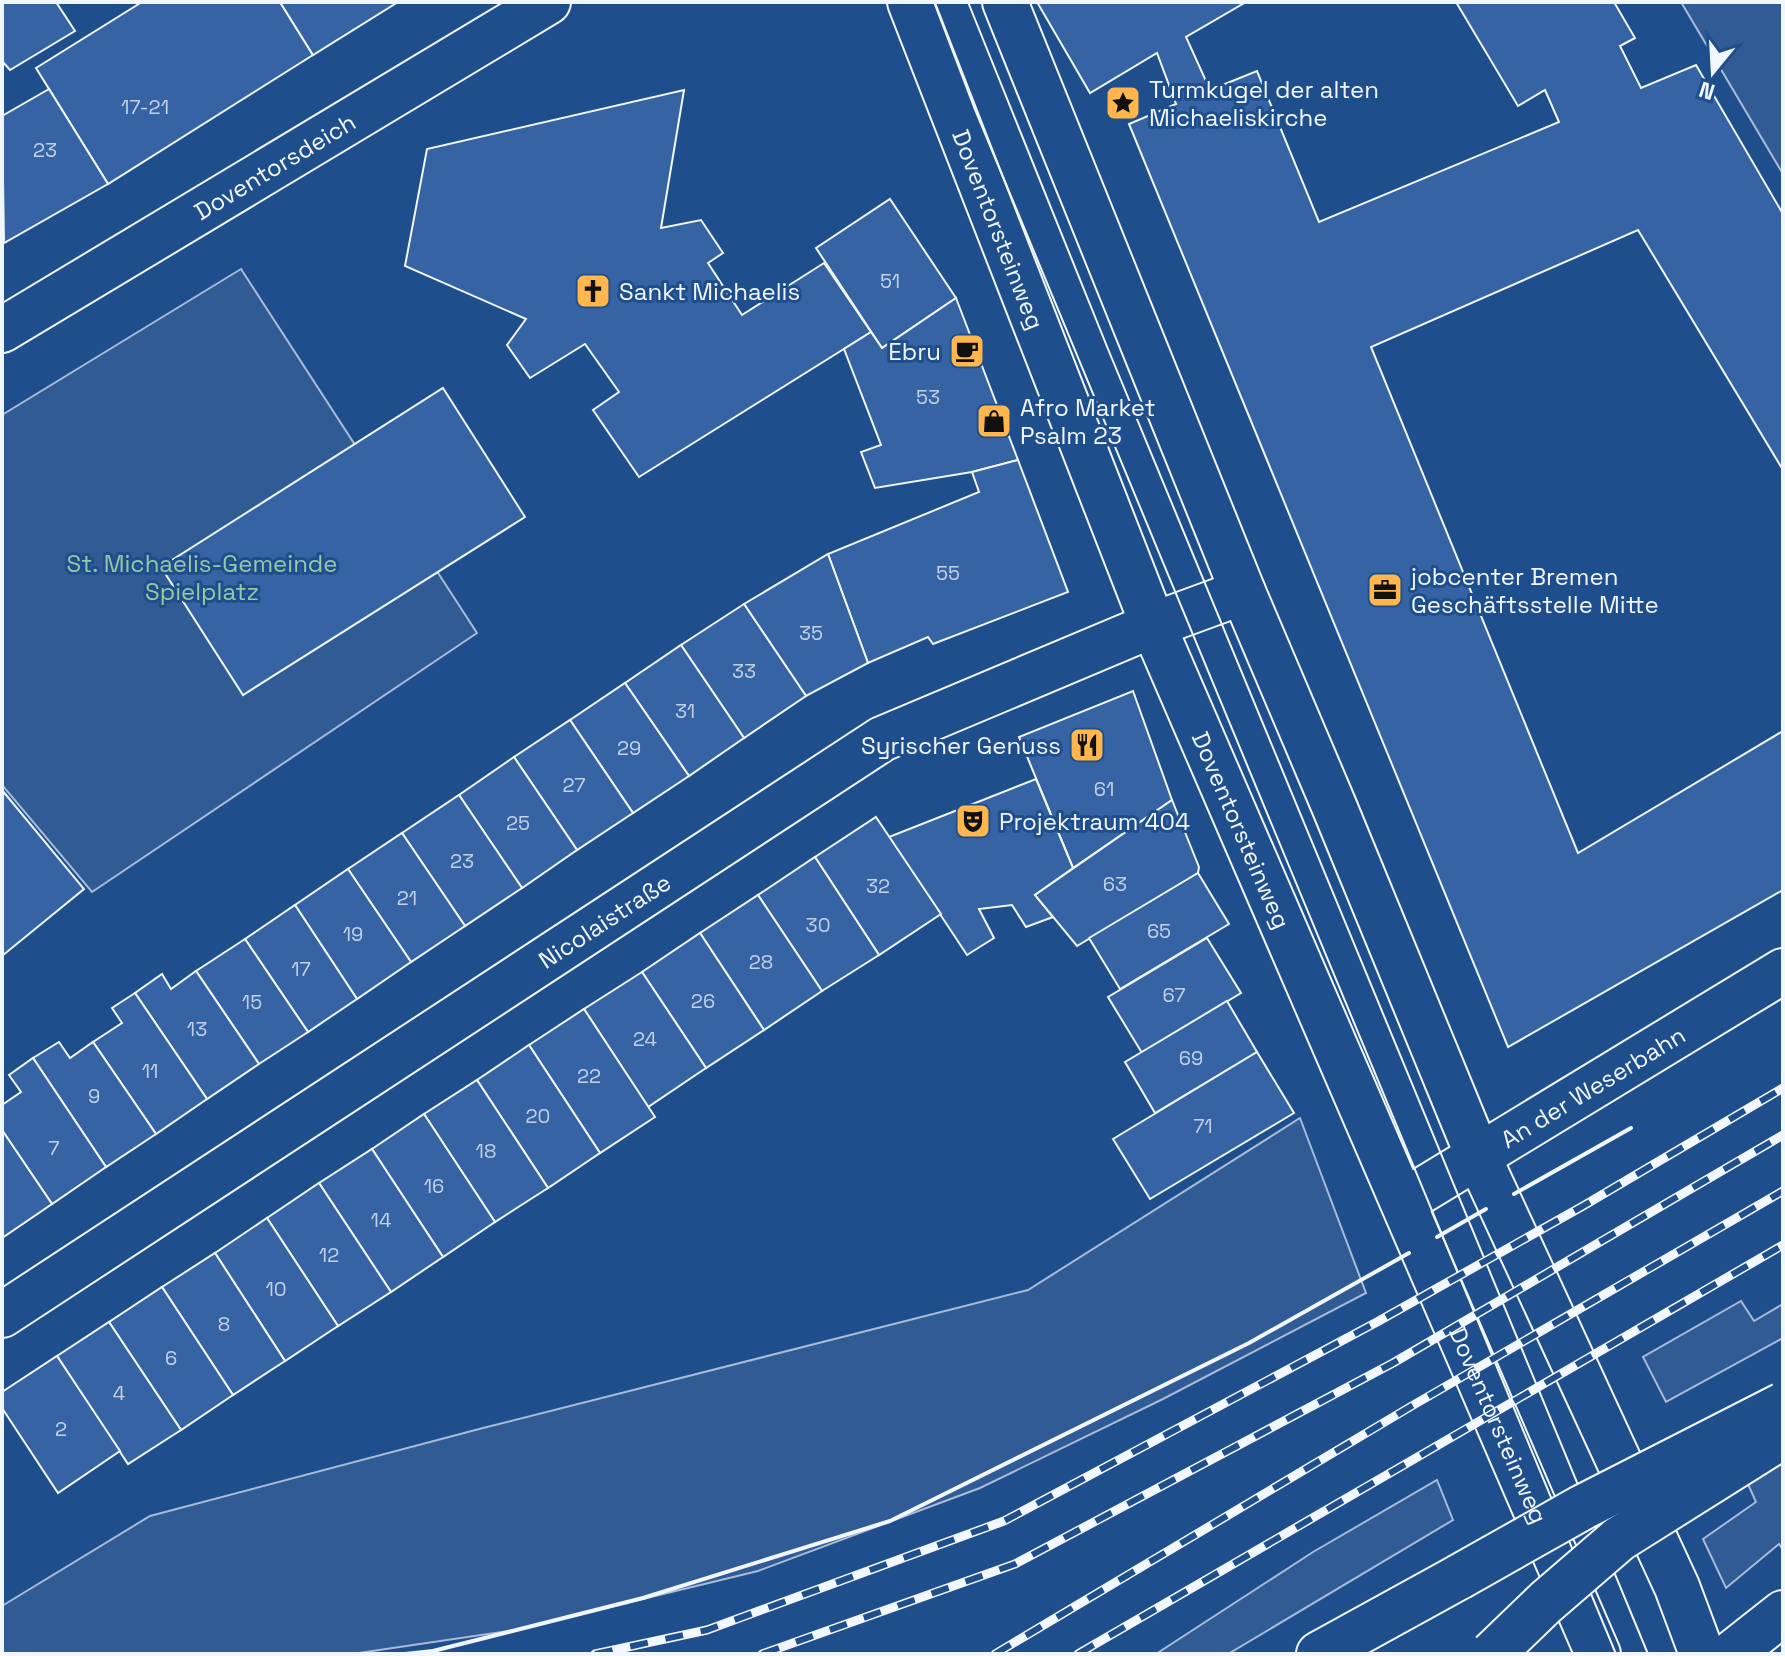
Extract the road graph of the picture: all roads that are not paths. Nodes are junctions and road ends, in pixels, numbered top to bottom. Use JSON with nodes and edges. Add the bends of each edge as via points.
{"nodes":[{"id":1,"x":548,"y":2,"type":"edge"},
{"id":2,"x":910,"y":2,"type":"edge"},
{"id":3,"x":1005,"y":2,"type":"edge"},
{"id":4,"x":2,"y":330,"type":"edge"},
{"id":5,"x":1243,"y":592,"type":"junction"},
{"id":6,"x":1153,"y":625,"type":"junction"},
{"id":7,"x":1783,"y":971,"type":"edge"},
{"id":8,"x":1478,"y":1156,"type":"junction"},
{"id":9,"x":1403,"y":1202,"type":"junction"},
{"id":10,"x":2,"y":1315,"type":"edge"},
{"id":11,"x":1783,"y":1405,"type":"edge"},
{"id":12,"x":1783,"y":1436,"type":"edge"},
{"id":13,"x":1783,"y":1613,"type":"edge"},
{"id":14,"x":1597,"y":1651,"type":"edge"},
{"id":15,"x":1319,"y":1654,"type":"edge"},
{"id":16,"x":1492,"y":1654,"type":"edge"},
{"id":17,"x":1702,"y":1654,"type":"edge"},
{"id":18,"x":1731,"y":1654,"type":"edge"}],
"edges":[{"from":1,"to":4,"type":"main road","name":"Doventorsdeich"},
{"from":2,"to":6,"type":"main road","name":"Doventorsteinweg"},
{"from":3,"to":5,"type":"main road"},
{"from":5,"to":6,"type":"main road","name":"Nicolaistraße"},
{"from":5,"to":8,"type":"main road"},
{"from":6,"to":9,"type":"main road","name":"Doventorsteinweg"},
{"from":6,"to":10,"type":"main road","name":"Nicolaistraße","via":[[882,739]]},
{"from":7,"to":8,"type":"main road","name":"An der Weserbahn"},
{"from":8,"to":9,"type":"main road","name":"An der Weserbahn"},
{"from":8,"to":17,"type":"main road","via":[[1677,1587]]},
{"from":9,"to":14,"type":"main road","name":"Doventorsteinweg"},
{"from":11,"to":15,"type":"main road","bridge":true,"via":[[1583,1507]]},
{"from":12,"to":16,"type":"main road","bridge":true,"via":[[1619,1539]]},
{"from":13,"to":18,"type":"main road"}]}
